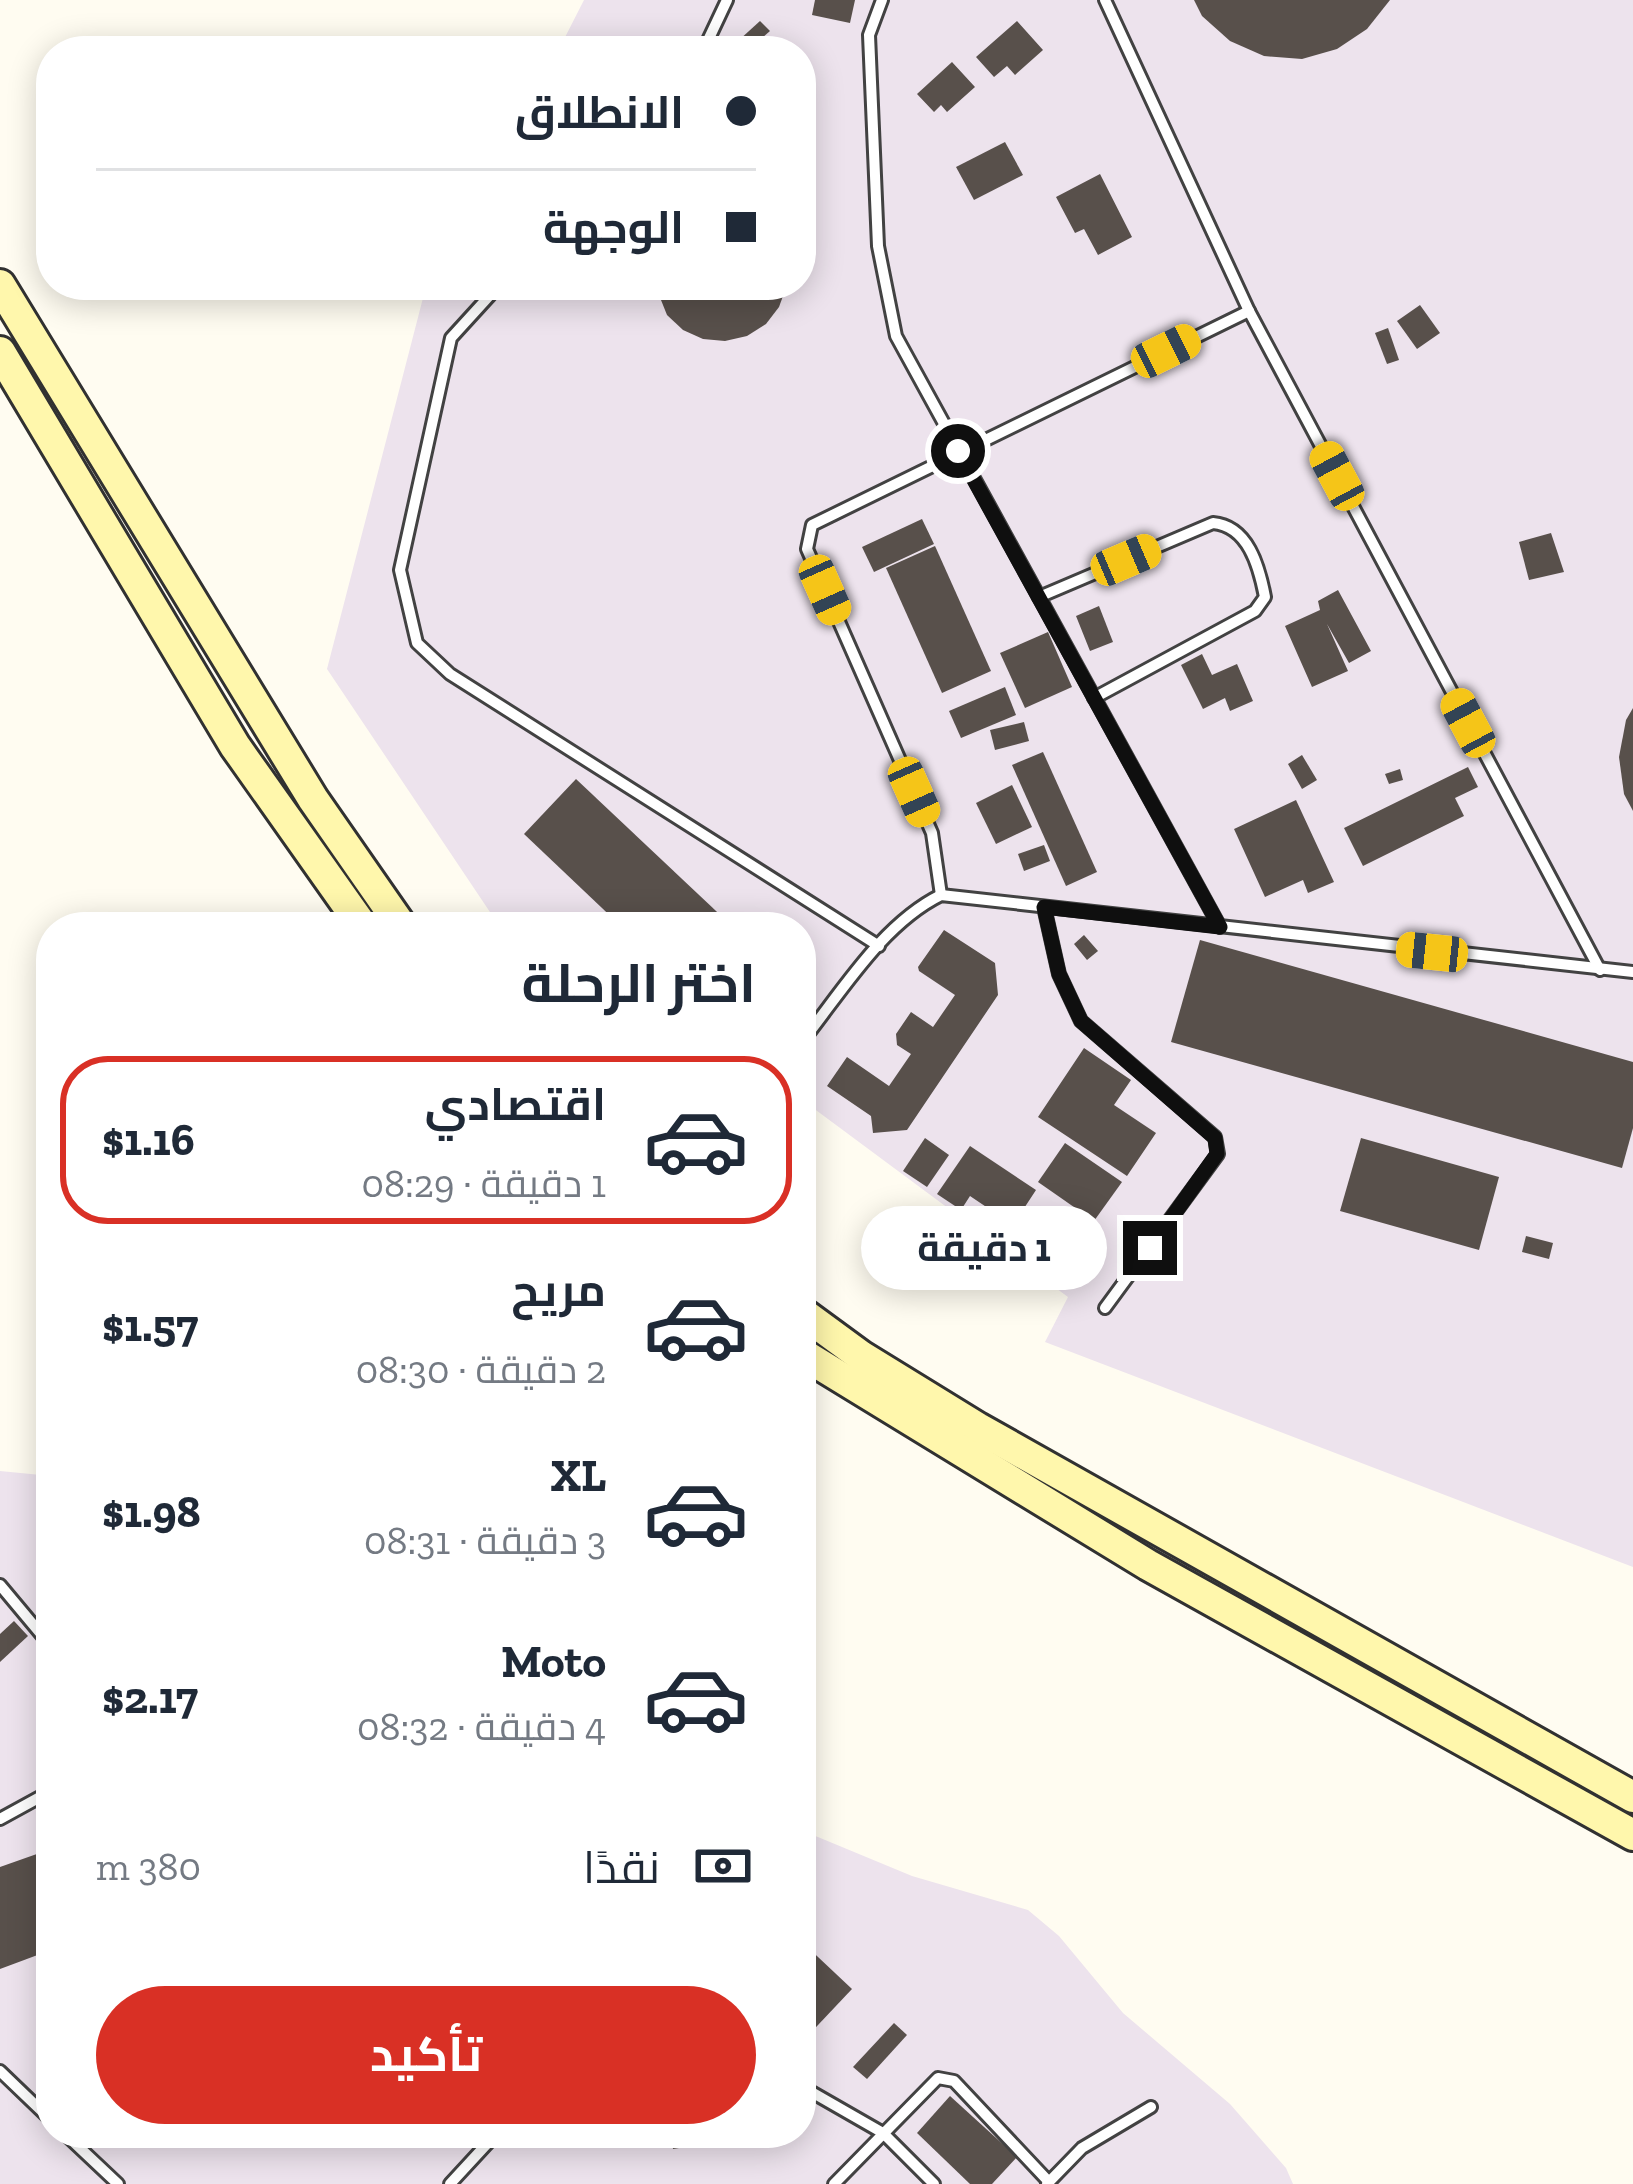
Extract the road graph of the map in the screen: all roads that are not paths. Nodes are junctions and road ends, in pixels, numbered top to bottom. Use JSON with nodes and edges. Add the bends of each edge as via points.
{"nodes":[{"id":1,"x":727,"y":0,"type":"edge"},
{"id":2,"x":883,"y":0,"type":"edge"},
{"id":3,"x":1105,"y":0,"type":"edge"},
{"id":4,"x":710,"y":36,"type":"edge"},
{"id":5,"x":0,"y":284,"type":"edge"},
{"id":6,"x":485,"y":300,"type":"edge"},
{"id":7,"x":1249,"y":311,"type":"junction"},
{"id":8,"x":0,"y":352,"type":"edge"},
{"id":9,"x":958,"y":451,"type":"junction"},
{"id":10,"x":1039,"y":596,"type":"junction"},
{"id":11,"x":1094,"y":698,"type":"junction"},
{"id":12,"x":941,"y":895,"type":"junction"},
{"id":13,"x":1044,"y":907,"type":"junction"},
{"id":14,"x":352,"y":912,"type":"edge"},
{"id":15,"x":392,"y":912,"type":"edge"},
{"id":16,"x":1220,"y":927,"type":"junction"},
{"id":17,"x":879,"y":946,"type":"junction"},
{"id":18,"x":1600,"y":970,"type":"junction"},
{"id":19,"x":1633,"y":973,"type":"edge"},
{"id":20,"x":816,"y":1024,"type":"edge"},
{"id":21,"x":1105,"y":1308,"type":"dead end"},
{"id":22,"x":816,"y":1323,"type":"edge"},
{"id":23,"x":816,"y":1362,"type":"edge"},
{"id":24,"x":1166,"y":1537,"type":"junction"},
{"id":25,"x":1148,"y":1565,"type":"junction"},
{"id":26,"x":0,"y":1585,"type":"edge"},
{"id":27,"x":36,"y":1628,"type":"edge"},
{"id":28,"x":1633,"y":1797,"type":"edge"},
{"id":29,"x":36,"y":1799,"type":"edge"},
{"id":30,"x":0,"y":1819,"type":"edge"},
{"id":31,"x":1633,"y":1835,"type":"edge"},
{"id":32,"x":0,"y":2072,"type":"edge"},
{"id":33,"x":816,"y":2095,"type":"edge"},
{"id":34,"x":36,"y":2106,"type":"edge"},
{"id":35,"x":1150,"y":2107,"type":"dead end"},
{"id":36,"x":883,"y":2133,"type":"junction"},
{"id":37,"x":80,"y":2148,"type":"edge"},
{"id":38,"x":483,"y":2148,"type":"edge"},
{"id":39,"x":1048,"y":2183,"type":"edge"},
{"id":40,"x":118,"y":2184,"type":"edge"},
{"id":41,"x":450,"y":2184,"type":"edge"},
{"id":42,"x":834,"y":2184,"type":"edge"},
{"id":43,"x":934,"y":2184,"type":"edge"}],
"edges":[{"from":1,"to":4,"type":"lane"},
{"from":2,"to":9,"type":"lane","via":[[869,35],[878,246],[896,337]]},
{"from":3,"to":7,"type":"lane"},
{"from":5,"to":15,"type":"main road","via":[[313,799]]},
{"from":6,"to":17,"type":"lane","via":[[451,338],[400,570],[417,644],[450,674]]},
{"from":7,"to":9,"type":"lane"},
{"from":7,"to":18,"type":"lane"},
{"from":8,"to":14,"type":"main road","via":[[236,746]]},
{"from":9,"to":10,"type":"lane"},
{"from":9,"to":12,"type":"lane","via":[[812,525],[807,536],[932,833]]},
{"from":10,"to":11,"type":"lane"},
{"from":10,"to":11,"type":"lane","via":[[1213,523],[1243,536],[1265,597],[1255,610]]},
{"from":11,"to":16,"type":"lane"},
{"from":12,"to":13,"type":"lane"},
{"from":12,"to":17,"type":"lane"},
{"from":13,"to":16,"type":"lane"},
{"from":13,"to":21,"type":"lane","via":[[1059,974],[1081,1021],[1215,1138],[1217,1154]]},
{"from":16,"to":18,"type":"lane"},
{"from":17,"to":20,"type":"lane"},
{"from":18,"to":19,"type":"lane"},
{"from":22,"to":24,"type":"main road"},
{"from":23,"to":25,"type":"main road"},
{"from":24,"to":25,"type":"main road"},
{"from":24,"to":28,"type":"main road"},
{"from":25,"to":31,"type":"main road"},
{"from":26,"to":27,"type":"lane"},
{"from":29,"to":30,"type":"lane"},
{"from":32,"to":34,"type":"lane"},
{"from":33,"to":36,"type":"lane"},
{"from":35,"to":39,"type":"lane","via":[[1082,2148]]},
{"from":36,"to":39,"type":"lane","via":[[932,2082],[954,2081]]},
{"from":36,"to":42,"type":"lane"},
{"from":36,"to":43,"type":"lane"},
{"from":37,"to":40,"type":"lane"},
{"from":38,"to":41,"type":"lane"}]}
